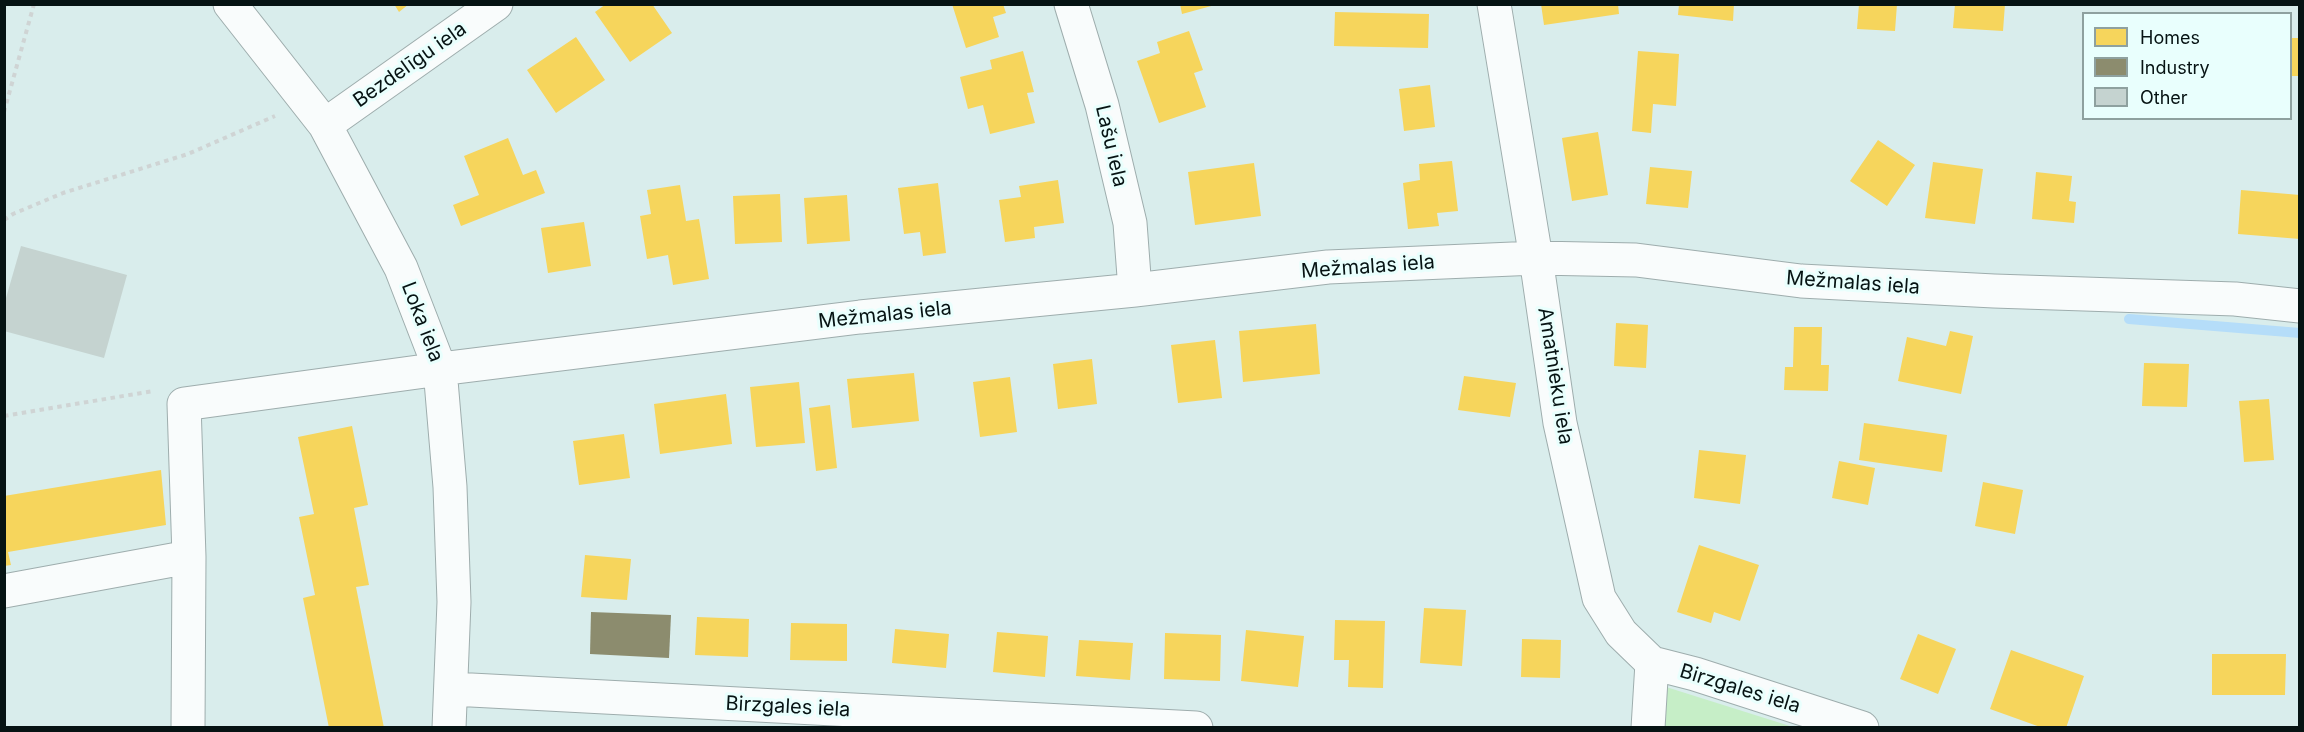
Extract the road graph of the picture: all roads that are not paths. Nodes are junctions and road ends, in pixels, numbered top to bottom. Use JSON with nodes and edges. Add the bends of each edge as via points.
{"nodes":[{"id":1,"x":230,"y":4,"type":"edge"},
{"id":2,"x":496,"y":4,"type":"edge"},
{"id":3,"x":1071,"y":4,"type":"edge"},
{"id":4,"x":1494,"y":4,"type":"edge"},
{"id":5,"x":318,"y":115,"type":"junction"},
{"id":6,"x":1536,"y":258,"type":"junction"},
{"id":7,"x":1136,"y":290,"type":"junction"},
{"id":8,"x":2300,"y":306,"type":"edge"},
{"id":9,"x":440,"y":369,"type":"junction"},
{"id":10,"x":189,"y":557,"type":"junction"},
{"id":11,"x":4,"y":591,"type":"edge"},
{"id":12,"x":1652,"y":663,"type":"junction"},
{"id":13,"x":452,"y":689,"type":"junction"},
{"id":14,"x":188,"y":728,"type":"edge"},
{"id":15,"x":449,"y":728,"type":"edge"},
{"id":16,"x":1196,"y":728,"type":"edge"},
{"id":17,"x":1648,"y":728,"type":"edge"},
{"id":18,"x":1862,"y":728,"type":"edge"}],
"edges":[{"from":1,"to":5,"type":"street","name":"Loka iela"},
{"from":2,"to":5,"type":"street","name":"Bezdelīgu iela"},
{"from":3,"to":7,"type":"street","name":"Lašu iela","via":[[1102,105],[1130,224]]},
{"from":4,"to":6,"type":"street","name":"Amatnieku iela"},
{"from":5,"to":9,"type":"street","name":"Loka iela","via":[[401,267]]},
{"from":6,"to":7,"type":"street","name":"Mežmalas iela","via":[[1328,267]]},
{"from":6,"to":8,"type":"street","name":"Mežmalas iela","via":[[1636,260],[1801,281],[2235,299]]},
{"from":6,"to":12,"type":"street","name":"Amatnieku iela","via":[[1560,423],[1599,598],[1621,633]]},
{"from":7,"to":9,"type":"street","name":"Mežmalas iela","via":[[860,317]]},
{"from":9,"to":10,"type":"street","name":"Mežmalas iela","via":[[184,404]]},
{"from":9,"to":13,"type":"street","name":"Loka iela","via":[[451,522]]},
{"from":10,"to":11,"type":"street"},
{"from":10,"to":14,"type":"street"},
{"from":12,"to":17,"type":"street"},
{"from":12,"to":18,"type":"street","name":"Birzgales iela"},
{"from":13,"to":15,"type":"street","name":"Loka iela"},
{"from":13,"to":16,"type":"street","name":"Birzgales iela"}]}
